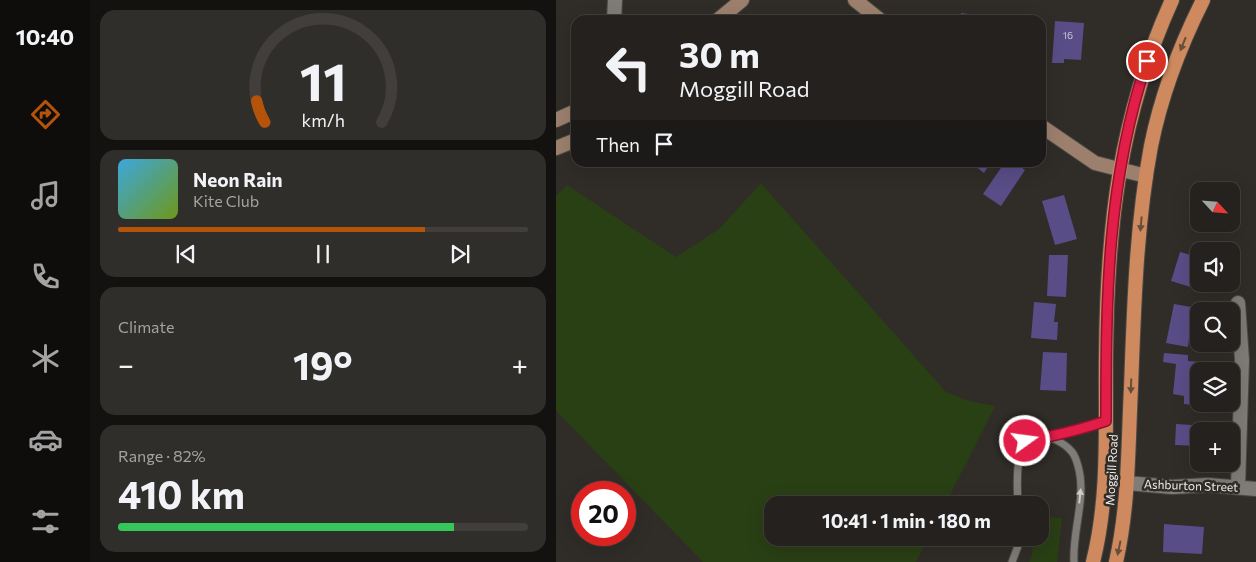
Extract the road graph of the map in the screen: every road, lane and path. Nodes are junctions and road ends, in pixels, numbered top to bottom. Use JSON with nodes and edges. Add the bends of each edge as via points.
{"nodes":[{"id":1,"x":615,"y":0,"type":"edge"},
{"id":2,"x":742,"y":0,"type":"edge"},
{"id":3,"x":855,"y":0,"type":"edge"},
{"id":4,"x":1172,"y":0,"type":"edge"},
{"id":5,"x":1203,"y":0,"type":"edge"},
{"id":6,"x":614,"y":15,"type":"edge"},
{"id":7,"x":724,"y":15,"type":"edge"},
{"id":8,"x":874,"y":15,"type":"edge"},
{"id":9,"x":571,"y":113,"type":"edge"},
{"id":10,"x":556,"y":120,"type":"edge"},
{"id":11,"x":1046,"y":129,"type":"edge"},
{"id":12,"x":571,"y":142,"type":"edge"},
{"id":13,"x":556,"y":148,"type":"edge"},
{"id":14,"x":1119,"y":170,"type":"junction"},
{"id":15,"x":1146,"y":176,"type":"junction"},
{"id":16,"x":1240,"y":332,"type":"edge"},
{"id":17,"x":1106,"y":421,"type":"junction"},
{"id":18,"x":1049,"y":436,"type":"junction"},
{"id":19,"x":1127,"y":483,"type":"junction"},
{"id":20,"x":1238,"y":487,"type":"junction"},
{"id":21,"x":1256,"y":489,"type":"edge"},
{"id":22,"x":1017,"y":496,"type":"edge"},
{"id":23,"x":1018,"y":546,"type":"edge"},
{"id":24,"x":1012,"y":562,"type":"edge"},
{"id":25,"x":1074,"y":562,"type":"edge"},
{"id":26,"x":1093,"y":562,"type":"edge"},
{"id":27,"x":1116,"y":562,"type":"edge"}],
"edges":[{"from":1,"to":6,"type":"street"},
{"from":2,"to":7,"type":"main road"},
{"from":3,"to":8,"type":"main road"},
{"from":4,"to":14,"type":"highway","name":"Moggill Road","via":[[1140,83]]},
{"from":5,"to":15,"type":"highway","name":"Moggill Road","one_way":true,"via":[[1169,81]]},
{"from":9,"to":10,"type":"main road"},
{"from":11,"to":14,"type":"main road","via":[[1090,160]]},
{"from":12,"to":13,"type":"main road"},
{"from":14,"to":15,"type":"main road"},
{"from":14,"to":17,"type":"highway","name":"Moggill Road","via":[[1108,286]]},
{"from":15,"to":19,"type":"highway","name":"Moggill Road","one_way":true,"via":[[1134,314]]},
{"from":16,"to":20,"type":"street"},
{"from":17,"to":18,"type":"lane"},
{"from":17,"to":26,"type":"highway","name":"Moggill Road","via":[[1106,480]]},
{"from":18,"to":22,"type":"lane","via":[[1031,436],[1023,446],[1016,477]]},
{"from":25,"to":18,"type":"lane","one_way":true,"via":[[1081,487],[1078,465],[1072,451]]},
{"from":19,"to":20,"type":"street","name":"Ashburton Street"},
{"from":19,"to":27,"type":"highway","name":"Moggill Road","one_way":true},
{"from":20,"to":21,"type":"street","name":"Ashburton Street"},
{"from":23,"to":24,"type":"lane"}]}
